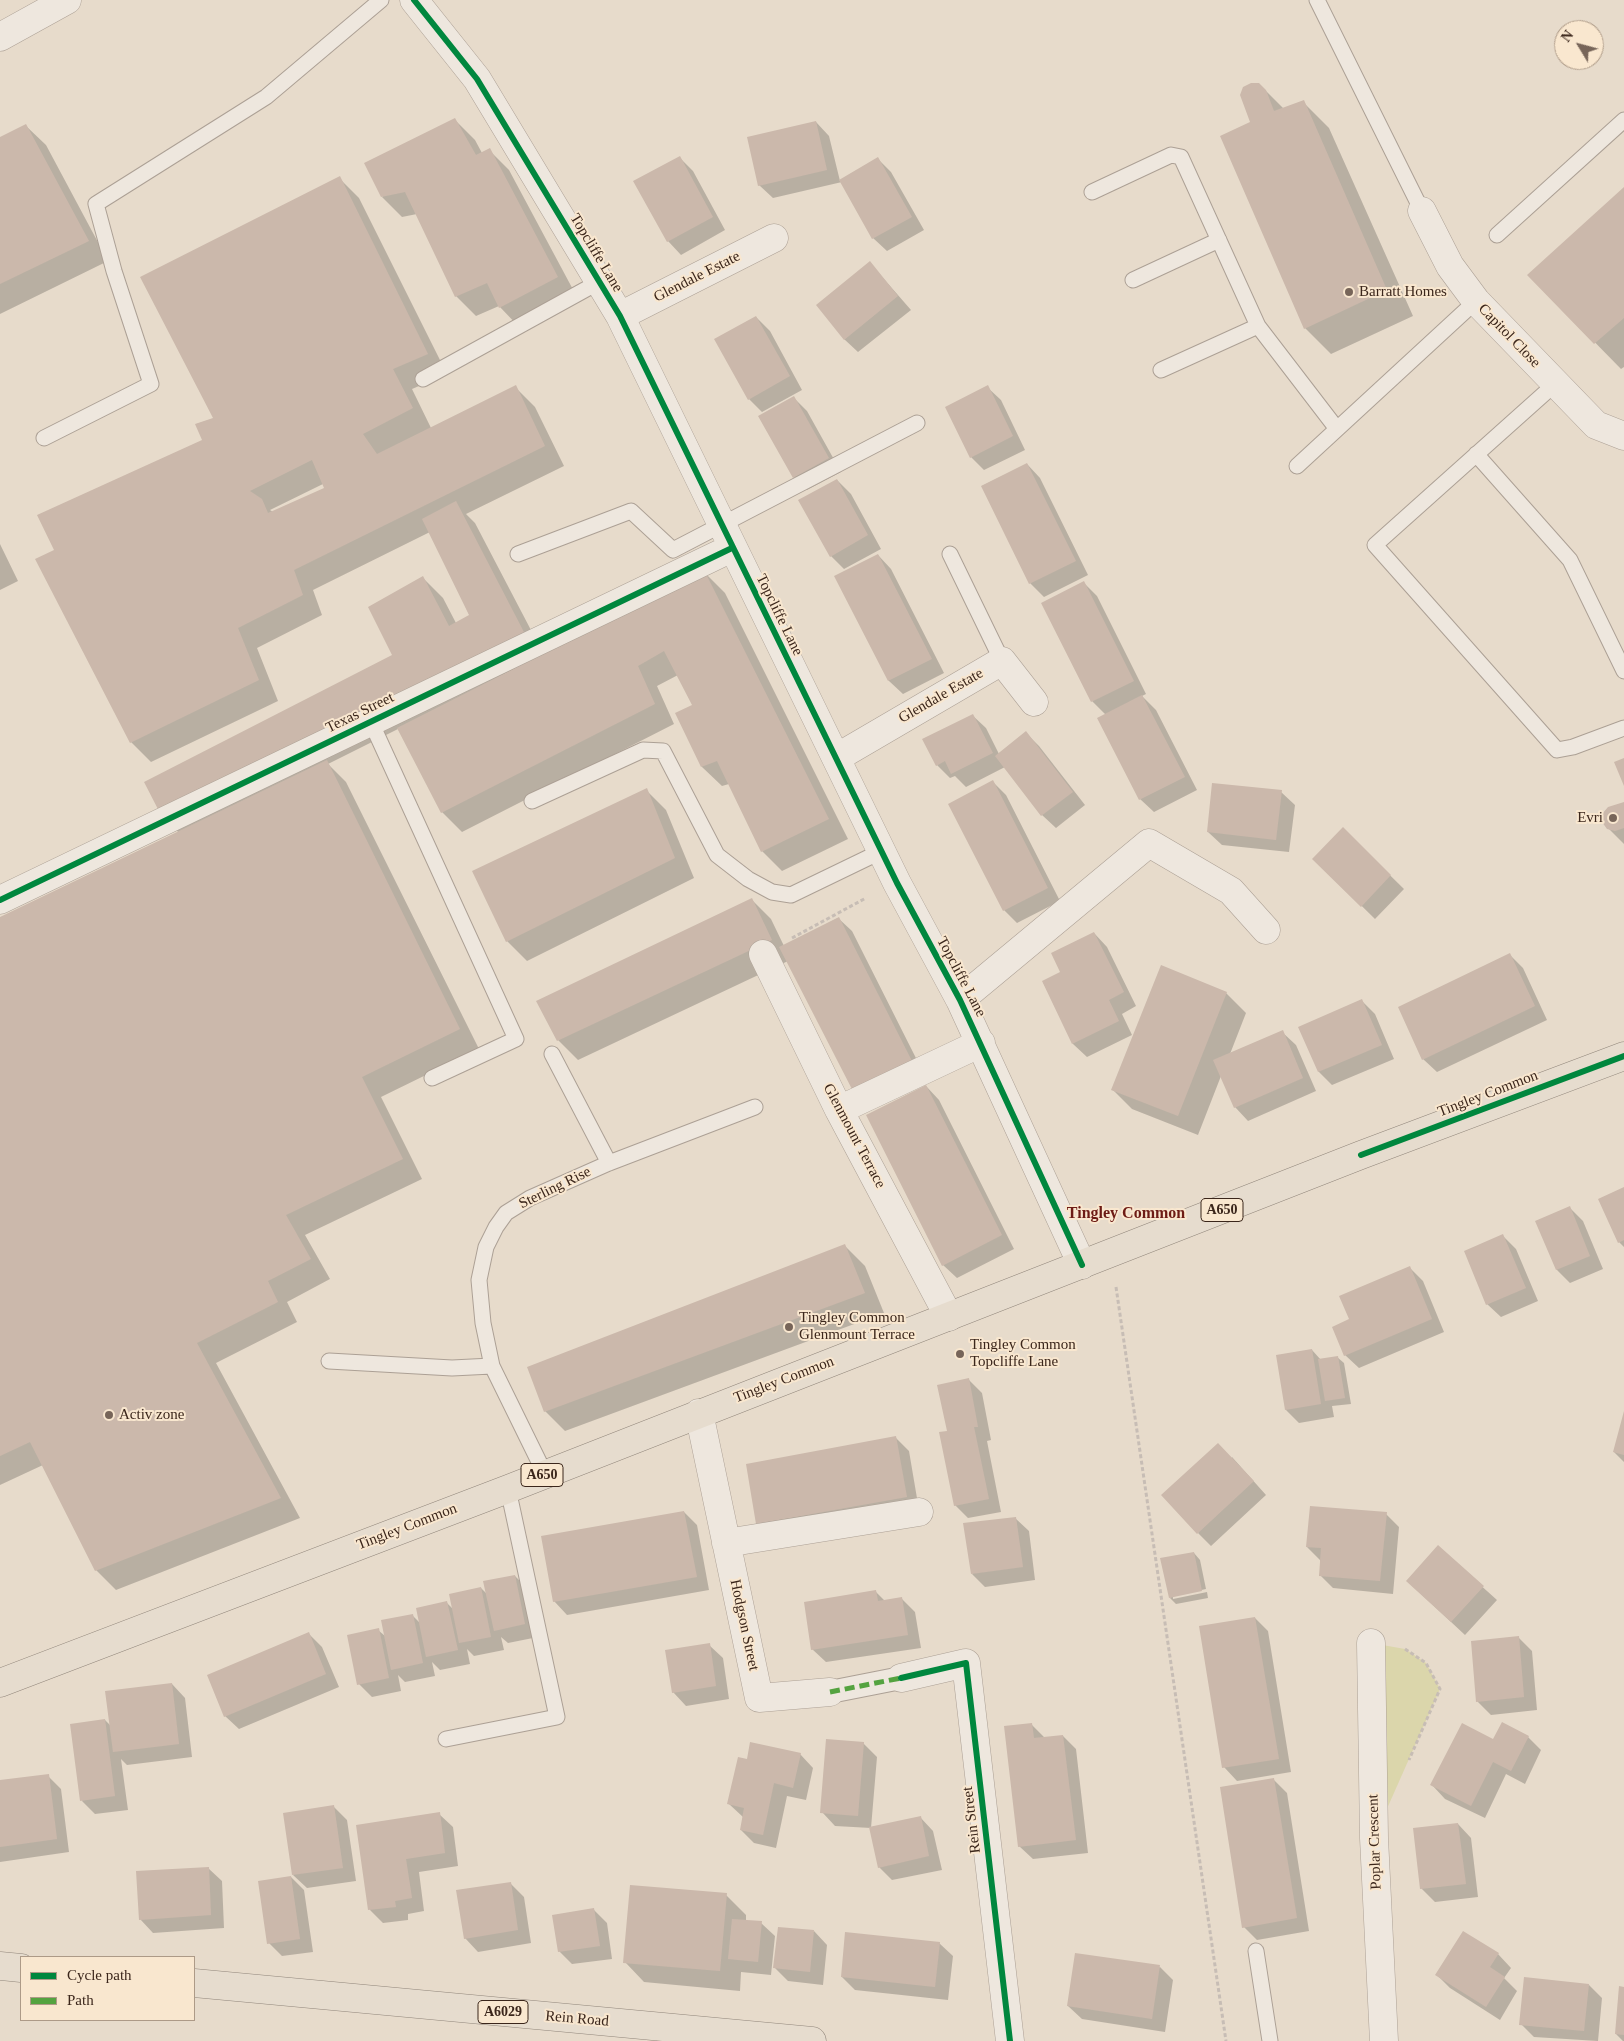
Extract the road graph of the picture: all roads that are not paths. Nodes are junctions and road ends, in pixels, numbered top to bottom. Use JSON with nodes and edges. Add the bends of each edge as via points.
{"nodes":[{"id":1,"x":67,"y":0,"type":"edge"},
{"id":2,"x":381,"y":0,"type":"edge"},
{"id":3,"x":414,"y":0,"type":"edge"},
{"id":4,"x":1317,"y":0,"type":"edge"},
{"id":5,"x":0,"y":37,"type":"edge"},
{"id":6,"x":1624,"y":120,"type":"edge"},
{"id":7,"x":1092,"y":192,"type":"dead end"},
{"id":8,"x":1422,"y":211,"type":"joint"},
{"id":9,"x":1497,"y":235,"type":"dead end"},
{"id":10,"x":774,"y":238,"type":"dead end"},
{"id":11,"x":1219,"y":240,"type":"junction"},
{"id":12,"x":1133,"y":280,"type":"dead end"},
{"id":13,"x":599,"y":282,"type":"junction"},
{"id":14,"x":1476,"y":301,"type":"junction"},
{"id":15,"x":620,"y":316,"type":"junction"},
{"id":16,"x":1258,"y":326,"type":"junction"},
{"id":17,"x":1162,"y":370,"type":"dead end"},
{"id":18,"x":423,"y":379,"type":"dead end"},
{"id":19,"x":1555,"y":384,"type":"junction"},
{"id":20,"x":917,"y":423,"type":"dead end"},
{"id":21,"x":1338,"y":429,"type":"junction"},
{"id":22,"x":1624,"y":436,"type":"edge"},
{"id":23,"x":44,"y":438,"type":"dead end"},
{"id":24,"x":1476,"y":454,"type":"junction"},
{"id":25,"x":1297,"y":466,"type":"dead end"},
{"id":26,"x":726,"y":537,"type":"junction"},
{"id":27,"x":518,"y":554,"type":"dead end"},
{"id":28,"x":950,"y":554,"type":"dead end"},
{"id":29,"x":1002,"y":661,"type":"junction"},
{"id":30,"x":1624,"y":671,"type":"edge"},
{"id":31,"x":1034,"y":702,"type":"dead end"},
{"id":32,"x":371,"y":722,"type":"junction"},
{"id":33,"x":1624,"y":728,"type":"edge"},
{"id":34,"x":836,"y":758,"type":"junction"},
{"id":35,"x":532,"y":801,"type":"dead end"},
{"id":36,"x":882,"y":851,"type":"junction"},
{"id":37,"x":0,"y":900,"type":"edge"},
{"id":38,"x":1266,"y":930,"type":"dead end"},
{"id":39,"x":763,"y":954,"type":"road end"},
{"id":40,"x":960,"y":1000,"type":"junction"},
{"id":41,"x":981,"y":1043,"type":"junction"},
{"id":42,"x":552,"y":1054,"type":"dead end"},
{"id":43,"x":1624,"y":1056,"type":"edge"},
{"id":44,"x":432,"y":1078,"type":"dead end"},
{"id":45,"x":755,"y":1107,"type":"dead end"},
{"id":46,"x":839,"y":1110,"type":"junction"},
{"id":47,"x":608,"y":1163,"type":"junction"},
{"id":48,"x":1082,"y":1265,"type":"junction"},
{"id":49,"x":950,"y":1317,"type":"junction"},
{"id":50,"x":329,"y":1361,"type":"dead end"},
{"id":51,"x":492,"y":1366,"type":"junction"},
{"id":52,"x":698,"y":1413,"type":"junction"},
{"id":53,"x":545,"y":1474,"type":"junction"},
{"id":54,"x":508,"y":1489,"type":"junction"},
{"id":55,"x":919,"y":1512,"type":"dead end"},
{"id":56,"x":726,"y":1543,"type":"junction"},
{"id":57,"x":1371,"y":1643,"type":"dead end"},
{"id":58,"x":900,"y":1678,"type":"joint"},
{"id":59,"x":0,"y":1683,"type":"edge"},
{"id":60,"x":830,"y":1692,"type":"joint"},
{"id":61,"x":446,"y":1739,"type":"dead end"},
{"id":62,"x":1256,"y":1951,"type":"dead end"},
{"id":63,"x":0,"y":1966,"type":"edge"},
{"id":64,"x":20,"y":1968,"type":"edge"},
{"id":65,"x":195,"y":1984,"type":"edge"},
{"id":66,"x":684,"y":2035,"type":"edge"},
{"id":67,"x":812,"y":2041,"type":"edge"},
{"id":68,"x":1010,"y":2041,"type":"edge"},
{"id":69,"x":1270,"y":2041,"type":"edge"},
{"id":70,"x":1384,"y":2041,"type":"edge"}],
"edges":[{"from":1,"to":5,"type":"street"},
{"from":2,"to":23,"type":"lane","via":[[266,96],[96,204],[151,384]]},
{"from":3,"to":13,"type":"street","name":"Topcliffe Lane","via":[[477,79]]},
{"from":4,"to":8,"type":"lane"},
{"from":6,"to":9,"type":"lane"},
{"from":7,"to":11,"type":"lane","via":[[1177,155],[1181,157]]},
{"from":8,"to":14,"type":"street","name":"Capitol Close","via":[[1450,266]]},
{"from":10,"to":15,"type":"street","name":"Glendale Estate"},
{"from":11,"to":12,"type":"lane"},
{"from":11,"to":16,"type":"lane"},
{"from":13,"to":15,"type":"street","name":"Topcliffe Lane"},
{"from":13,"to":18,"type":"lane"},
{"from":14,"to":19,"type":"street","name":"Capitol Close"},
{"from":14,"to":21,"type":"lane"},
{"from":15,"to":26,"type":"street","name":"Topcliffe Lane"},
{"from":16,"to":17,"type":"lane"},
{"from":16,"to":21,"type":"lane"},
{"from":19,"to":22,"type":"street","name":"Capitol Close","via":[[1596,425]]},
{"from":19,"to":24,"type":"lane"},
{"from":20,"to":26,"type":"lane"},
{"from":21,"to":25,"type":"lane"},
{"from":24,"to":30,"type":"lane","via":[[1570,560]]},
{"from":24,"to":33,"type":"lane","via":[[1375,545],[1557,750]]},
{"from":26,"to":27,"type":"lane","via":[[673,550],[631,510]]},
{"from":26,"to":32,"type":"street","name":"Texas Street"},
{"from":26,"to":34,"type":"street","name":"Topcliffe Lane"},
{"from":28,"to":29,"type":"lane"},
{"from":29,"to":31,"type":"street","name":"Glendale Estate"},
{"from":29,"to":34,"type":"street","name":"Glendale Estate"},
{"from":32,"to":37,"type":"street","name":"Texas Street"},
{"from":32,"to":44,"type":"lane","via":[[516,1039]]},
{"from":34,"to":36,"type":"street","name":"Topcliffe Lane"},
{"from":35,"to":36,"type":"lane","via":[[644,750],[663,751],[717,855],[748,879],[772,892],[792,895]]},
{"from":36,"to":40,"type":"street","name":"Topcliffe Lane"},
{"from":38,"to":40,"type":"street","via":[[1231,891],[1149,843]]},
{"from":39,"to":46,"type":"street","name":"Glenmount Terrace"},
{"from":40,"to":41,"type":"street","name":"Topcliffe Lane"},
{"from":41,"to":46,"type":"street"},
{"from":41,"to":48,"type":"street","name":"Topcliffe Lane"},
{"from":42,"to":47,"type":"lane"},
{"from":43,"to":48,"type":"main road","name":"Tingley Common","number":"A650"},
{"from":45,"to":47,"type":"lane","name":"Sterling Rise"},
{"from":46,"to":49,"type":"street","name":"Glenmount Terrace"},
{"from":47,"to":51,"type":"lane","name":"Sterling Rise","via":[[530,1198],[506,1213],[496,1227],[486,1247],[479,1280]]},
{"from":48,"to":49,"type":"main road","name":"Tingley Common","number":"A650"},
{"from":49,"to":52,"type":"main road","name":"Tingley Common","number":"A650"},
{"from":50,"to":51,"type":"lane","via":[[452,1368]]},
{"from":51,"to":53,"type":"lane","name":"Sterling Rise"},
{"from":52,"to":53,"type":"main road","name":"Tingley Common","number":"A650"},
{"from":52,"to":56,"type":"street","name":"Hodgson Street"},
{"from":53,"to":54,"type":"main road","name":"Tingley Common","number":"A650"},
{"from":54,"to":59,"type":"main road","name":"Tingley Common","number":"A650"},
{"from":54,"to":61,"type":"lane","via":[[557,1717]]},
{"from":55,"to":56,"type":"street"},
{"from":56,"to":60,"type":"street","name":"Hodgson Street","via":[[759,1698]]},
{"from":57,"to":70,"type":"street","name":"Poplar Crescent","via":[[1374,1838]]},
{"from":58,"to":60,"type":"street","name":"Hodgson Street"},
{"from":58,"to":68,"type":"street","name":"Rein Street","via":[[966,1663]]},
{"from":62,"to":69,"type":"lane"},
{"from":63,"to":64,"type":"main road"},
{"from":65,"to":66,"type":"main road","name":"Rein Road","number":"A6029"},
{"from":66,"to":67,"type":"main road","name":"Rein Road","number":"A6029"}]}
